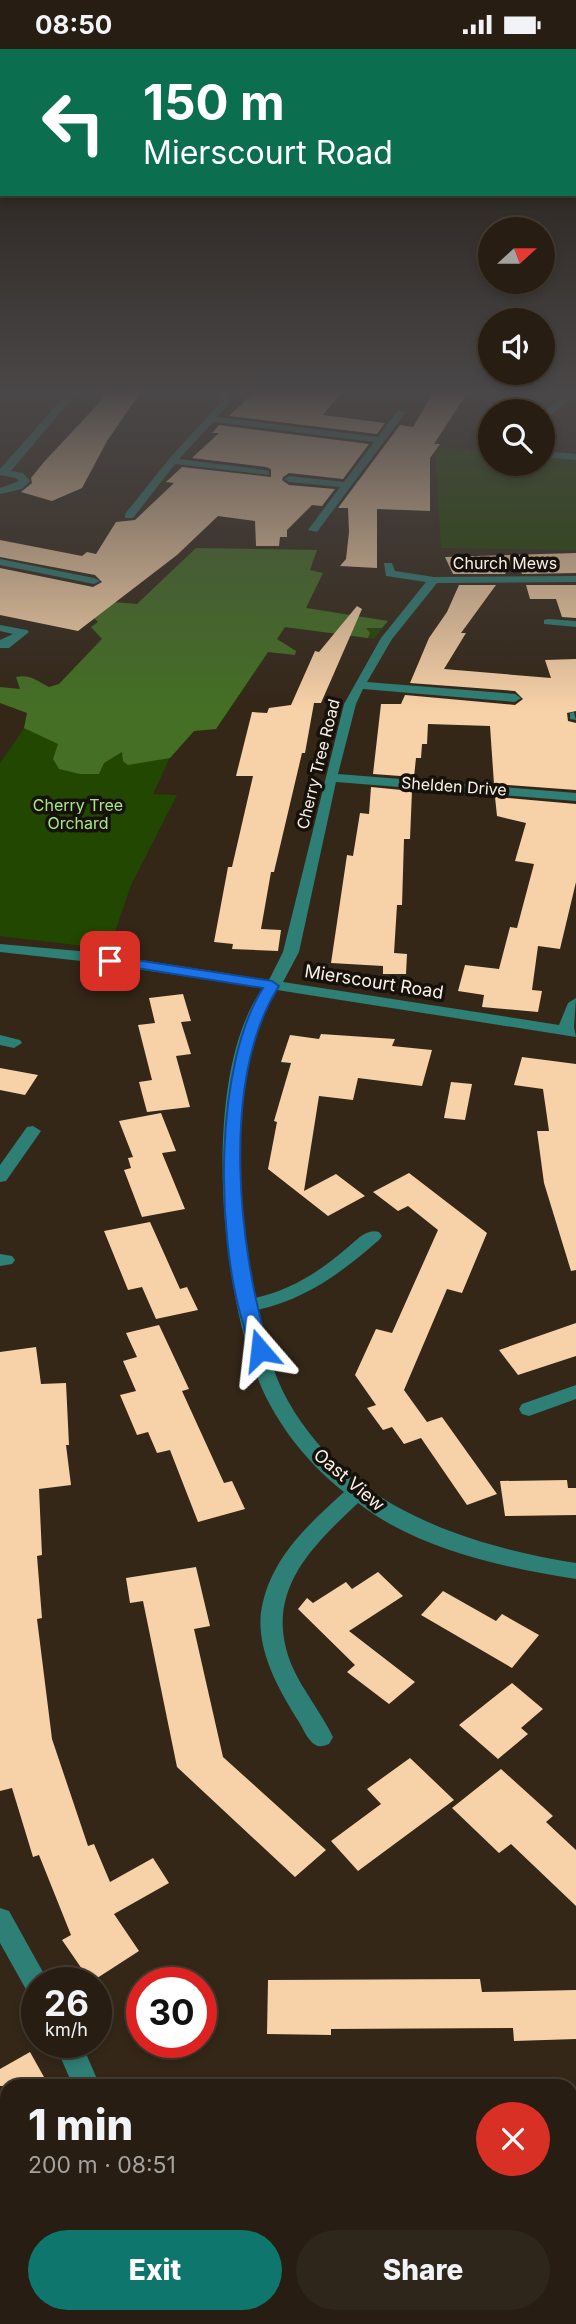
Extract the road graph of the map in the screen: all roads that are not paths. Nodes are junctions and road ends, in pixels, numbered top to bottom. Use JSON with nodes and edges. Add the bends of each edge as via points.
{"nodes":[{"id":1,"x":144,"y":496,"type":"edge"},
{"id":2,"x":338,"y":496,"type":"edge"},
{"id":3,"x":151,"y":512,"type":"dead end"},
{"id":4,"x":313,"y":530,"type":"dead end"},
{"id":5,"x":0,"y":562,"type":"edge"},
{"id":6,"x":388,"y":565,"type":"dead end"},
{"id":7,"x":576,"y":579,"type":"edge"},
{"id":8,"x":434,"y":580,"type":"junction"},
{"id":9,"x":93,"y":581,"type":"dead end"},
{"id":10,"x":548,"y":622,"type":"dead end"},
{"id":11,"x":576,"y":624,"type":"edge"},
{"id":12,"x":0,"y":628,"type":"edge"},
{"id":13,"x":0,"y":644,"type":"edge"},
{"id":14,"x":359,"y":685,"type":"junction"},
{"id":15,"x":515,"y":698,"type":"dead end"},
{"id":16,"x":332,"y":778,"type":"junction"},
{"id":17,"x":576,"y":797,"type":"edge"},
{"id":18,"x":0,"y":947,"type":"edge"},
{"id":19,"x":272,"y":986,"type":"junction"},
{"id":20,"x":576,"y":1003,"type":"edge"},
{"id":21,"x":570,"y":1032,"type":"edge"},
{"id":22,"x":33,"y":1131,"type":"dead end"},
{"id":23,"x":0,"y":1177,"type":"edge"},
{"id":24,"x":373,"y":1236,"type":"dead end"},
{"id":25,"x":247,"y":1306,"type":"junction"},
{"id":26,"x":576,"y":1392,"type":"edge"},
{"id":27,"x":529,"y":1409,"type":"dead end"},
{"id":28,"x":357,"y":1492,"type":"junction"},
{"id":29,"x":576,"y":1571,"type":"edge"},
{"id":30,"x":321,"y":1737,"type":"dead end"},
{"id":31,"x":0,"y":1919,"type":"edge"},
{"id":32,"x":27,"y":1967,"type":"edge"},
{"id":33,"x":74,"y":2058,"type":"edge"},
{"id":34,"x":84,"y":2079,"type":"edge"}],
"edges":[{"from":1,"to":3,"type":"street","via":[[131,513]]},
{"from":2,"to":4,"type":"street"},
{"from":5,"to":9,"type":"street"},
{"from":6,"to":8,"type":"street","via":[[390,574]]},
{"from":7,"to":8,"type":"street","name":"Church Mews"},
{"from":8,"to":14,"type":"street","name":"Cherry Tree Road","via":[[384,639]]},
{"from":10,"to":11,"type":"street"},
{"from":12,"to":13,"type":"street","via":[[23,632]]},
{"from":14,"to":15,"type":"street"},
{"from":14,"to":16,"type":"street","name":"Cherry Tree Road"},
{"from":16,"to":17,"type":"street","name":"Shelden Drive"},
{"from":16,"to":19,"type":"street","name":"Cherry Tree Road","via":[[290,956]]},
{"from":18,"to":19,"type":"street","name":"Mierscourt Road"},
{"from":19,"to":21,"type":"street","name":"Mierscourt Road"},
{"from":19,"to":25,"type":"street","name":"Oast View","via":[[247,1034],[233,1132],[235,1235]]},
{"from":20,"to":21,"type":"street"},
{"from":22,"to":23,"type":"street"},
{"from":24,"to":25,"type":"street","via":[[310,1287]]},
{"from":25,"to":28,"type":"street","name":"Oast View","via":[[279,1403],[299,1435]]},
{"from":26,"to":27,"type":"street"},
{"from":28,"to":29,"type":"street","name":"Oast View","via":[[385,1512],[458,1546]]},
{"from":28,"to":30,"type":"street","via":[[292,1555],[272,1600],[270,1629],[275,1655],[288,1687]]},
{"from":31,"to":32,"type":"street"},
{"from":33,"to":34,"type":"street"}]}
